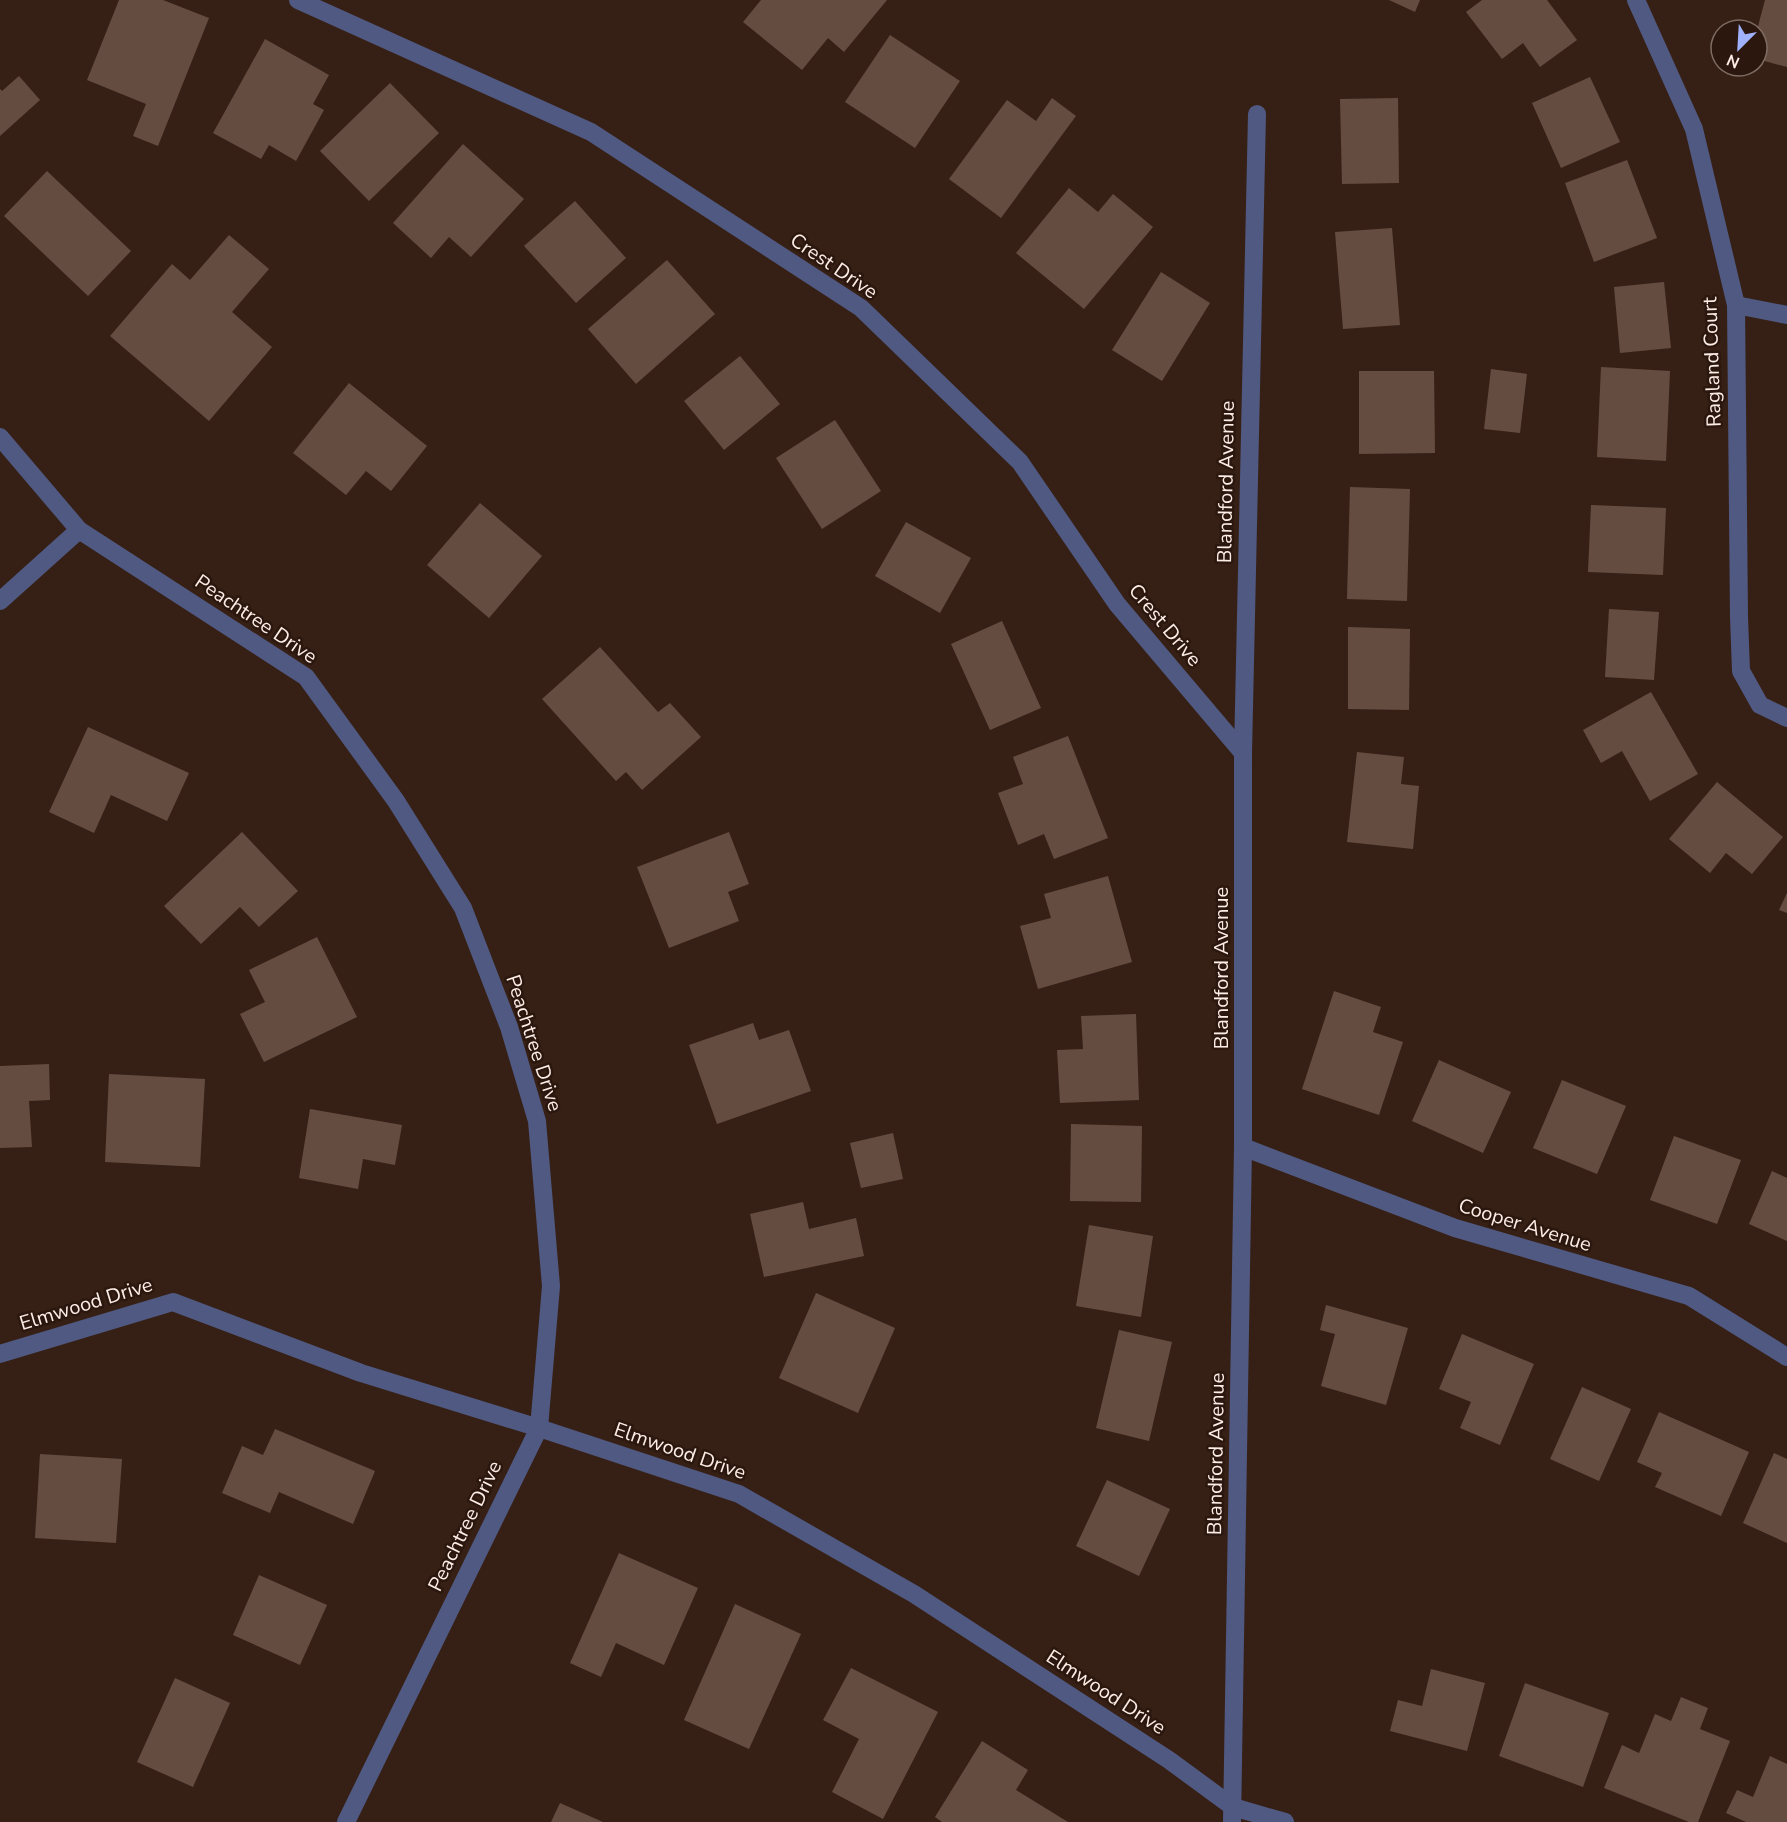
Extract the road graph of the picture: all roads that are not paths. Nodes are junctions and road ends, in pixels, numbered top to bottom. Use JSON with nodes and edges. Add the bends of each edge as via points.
{"nodes":[{"id":1,"x":298,"y":0,"type":"edge"},
{"id":2,"x":1636,"y":0,"type":"edge"},
{"id":3,"x":1257,"y":114,"type":"dead end"},
{"id":4,"x":1736,"y":305,"type":"junction"},
{"id":5,"x":1787,"y":315,"type":"edge"},
{"id":6,"x":0,"y":437,"type":"edge"},
{"id":7,"x":80,"y":530,"type":"junction"},
{"id":8,"x":0,"y":601,"type":"edge"},
{"id":9,"x":1787,"y":718,"type":"edge"},
{"id":10,"x":1243,"y":753,"type":"junction"},
{"id":11,"x":1243,"y":1147,"type":"junction"},
{"id":12,"x":0,"y":1354,"type":"edge"},
{"id":13,"x":1787,"y":1356,"type":"edge"},
{"id":14,"x":539,"y":1428,"type":"junction"},
{"id":15,"x":1233,"y":1815,"type":"edge"},
{"id":16,"x":346,"y":1822,"type":"edge"},
{"id":17,"x":1285,"y":1822,"type":"edge"}],
"edges":[{"from":1,"to":10,"type":"street","name":"Crest Drive","via":[[591,132],[861,308],[1020,462],[1117,604]]},
{"from":2,"to":4,"type":"street","name":"Ragland Court","via":[[1694,129]]},
{"from":3,"to":10,"type":"street","name":"Blandford Avenue"},
{"from":4,"to":5,"type":"street"},
{"from":4,"to":9,"type":"street","name":"Ragland Court","via":[[1741,671],[1760,705]]},
{"from":6,"to":7,"type":"street","name":"Peachtree Drive"},
{"from":7,"to":8,"type":"street"},
{"from":7,"to":14,"type":"street","name":"Peachtree Drive","via":[[306,677],[396,801],[463,908],[510,1027],[537,1121],[551,1286]]},
{"from":10,"to":11,"type":"street","name":"Blandford Avenue"},
{"from":11,"to":13,"type":"street","name":"Cooper Avenue","via":[[1455,1228],[1689,1296]]},
{"from":11,"to":15,"type":"street","name":"Blandford Avenue"},
{"from":12,"to":14,"type":"street","name":"Elmwood Drive","via":[[172,1302],[361,1373]]},
{"from":14,"to":15,"type":"street","name":"Elmwood Drive","via":[[739,1494],[914,1594],[1169,1760]]},
{"from":14,"to":16,"type":"street","name":"Peachtree Drive"},
{"from":15,"to":17,"type":"street","name":"Elmwood Drive"}]}
